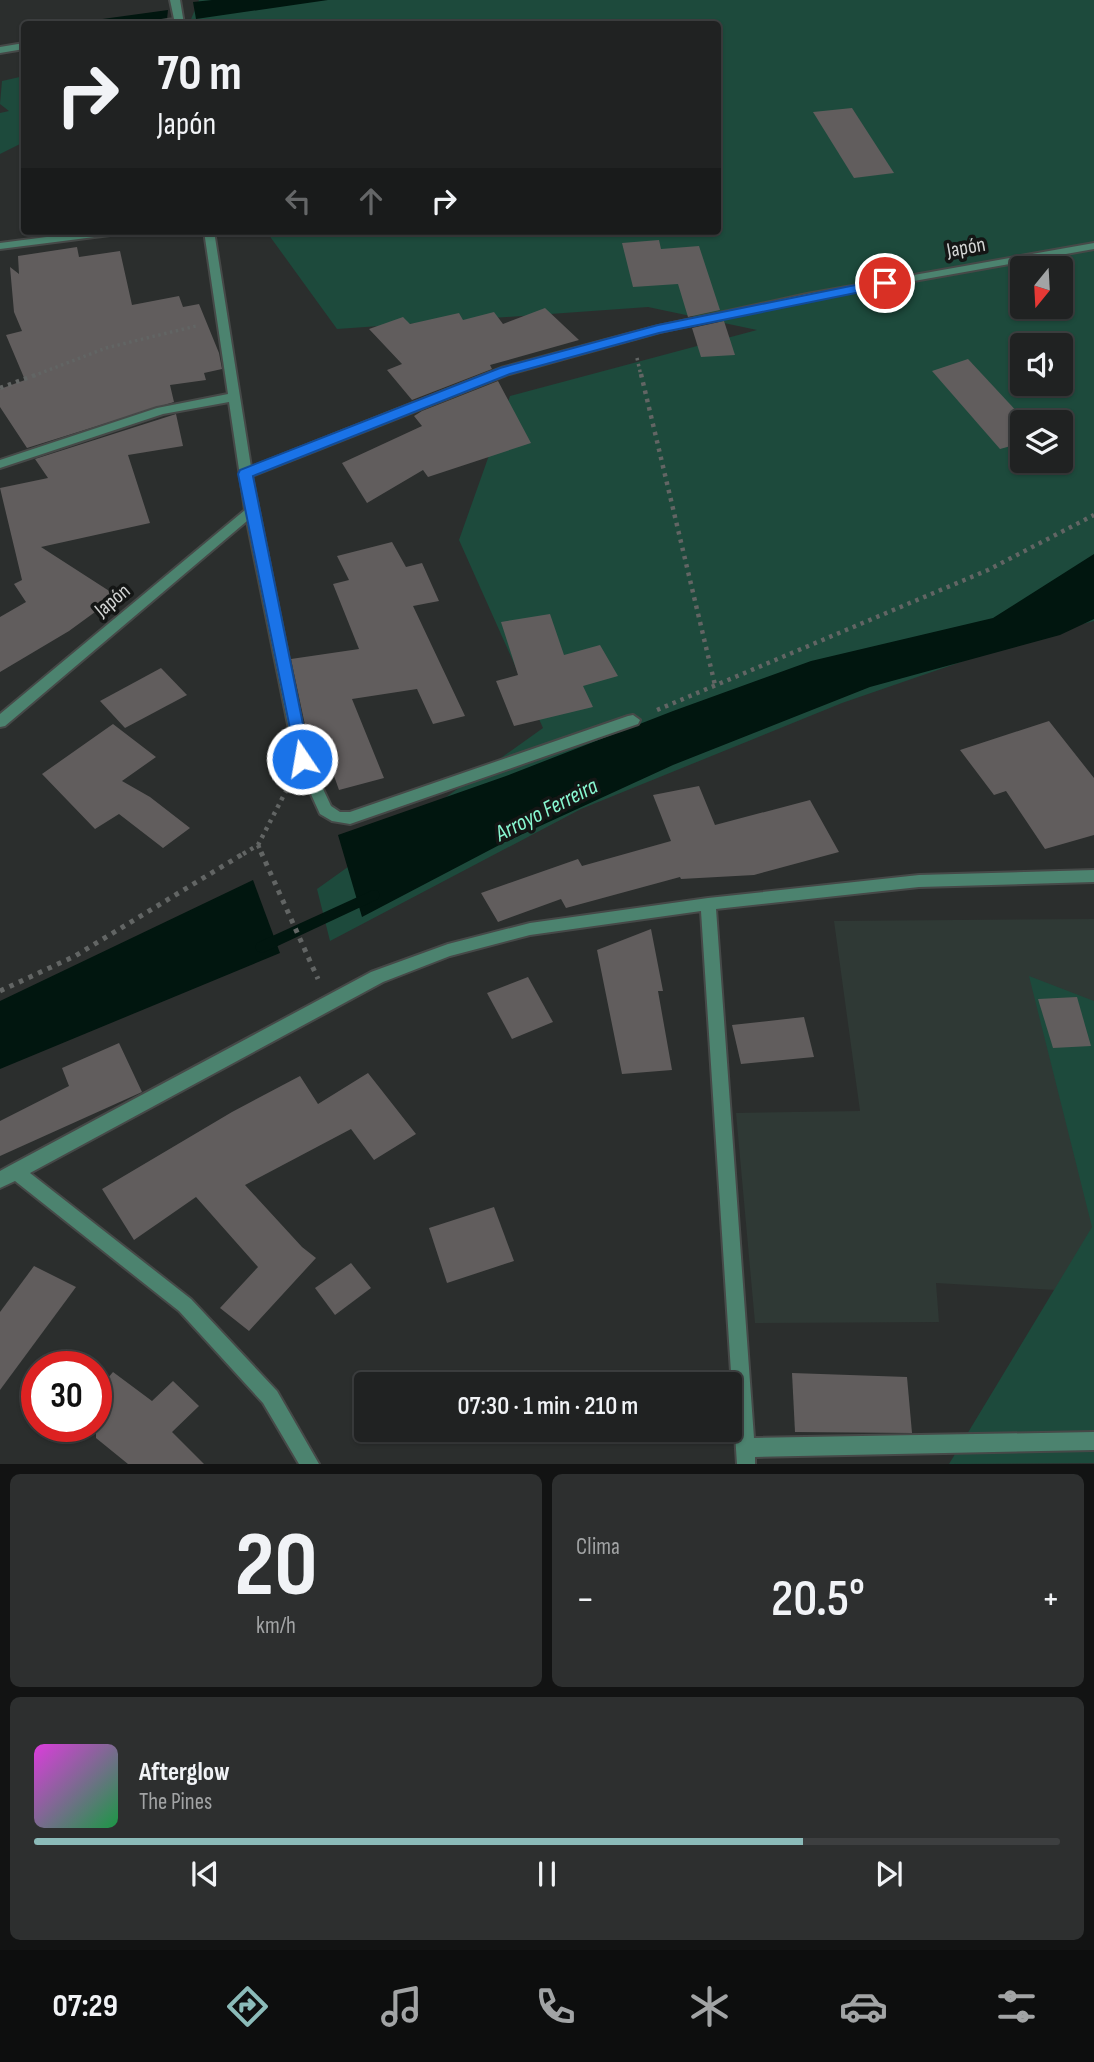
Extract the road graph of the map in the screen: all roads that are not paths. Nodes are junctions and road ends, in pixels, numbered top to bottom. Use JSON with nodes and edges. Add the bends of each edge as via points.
{"nodes":[{"id":1,"x":175,"y":0,"type":"edge"},
{"id":2,"x":179,"y":21,"type":"edge"},
{"id":3,"x":21,"y":46,"type":"edge"},
{"id":4,"x":0,"y":50,"type":"edge"},
{"id":5,"x":87,"y":235,"type":"edge"},
{"id":6,"x":210,"y":235,"type":"edge"},
{"id":7,"x":0,"y":246,"type":"edge"},
{"id":8,"x":1094,"y":246,"type":"edge"},
{"id":9,"x":233,"y":397,"type":"junction"},
{"id":10,"x":0,"y":464,"type":"edge"},
{"id":11,"x":245,"y":474,"type":"junction"},
{"id":12,"x":251,"y":511,"type":"junction"},
{"id":13,"x":633,"y":720,"type":"road end"},
{"id":14,"x":0,"y":722,"type":"edge"},
{"id":15,"x":1094,"y":876,"type":"edge"},
{"id":16,"x":708,"y":904,"type":"junction"},
{"id":17,"x":7,"y":1176,"type":"edge"},
{"id":18,"x":1094,"y":1441,"type":"edge"},
{"id":19,"x":745,"y":1456,"type":"edge"},
{"id":20,"x":310,"y":1464,"type":"edge"}],
"edges":[{"from":1,"to":2,"type":"street"},
{"from":3,"to":4,"type":"street"},
{"from":5,"to":7,"type":"street"},
{"from":6,"to":9,"type":"street"},
{"from":8,"to":11,"type":"street","name":"Japón","via":[[807,297],[505,371]]},
{"from":9,"to":10,"type":"street","via":[[161,411]]},
{"from":9,"to":11,"type":"street"},
{"from":11,"to":12,"type":"street"},
{"from":12,"to":13,"type":"street","via":[[302,759],[325,810],[337,817],[350,818]]},
{"from":12,"to":14,"type":"street","name":"Japón"},
{"from":15,"to":16,"type":"street","via":[[919,881]]},
{"from":16,"to":17,"type":"street","via":[[530,929],[448,950],[377,976]]},
{"from":16,"to":19,"type":"street"},
{"from":17,"to":20,"type":"street","via":[[185,1305],[270,1397]]},
{"from":18,"to":19,"type":"street"}]}
